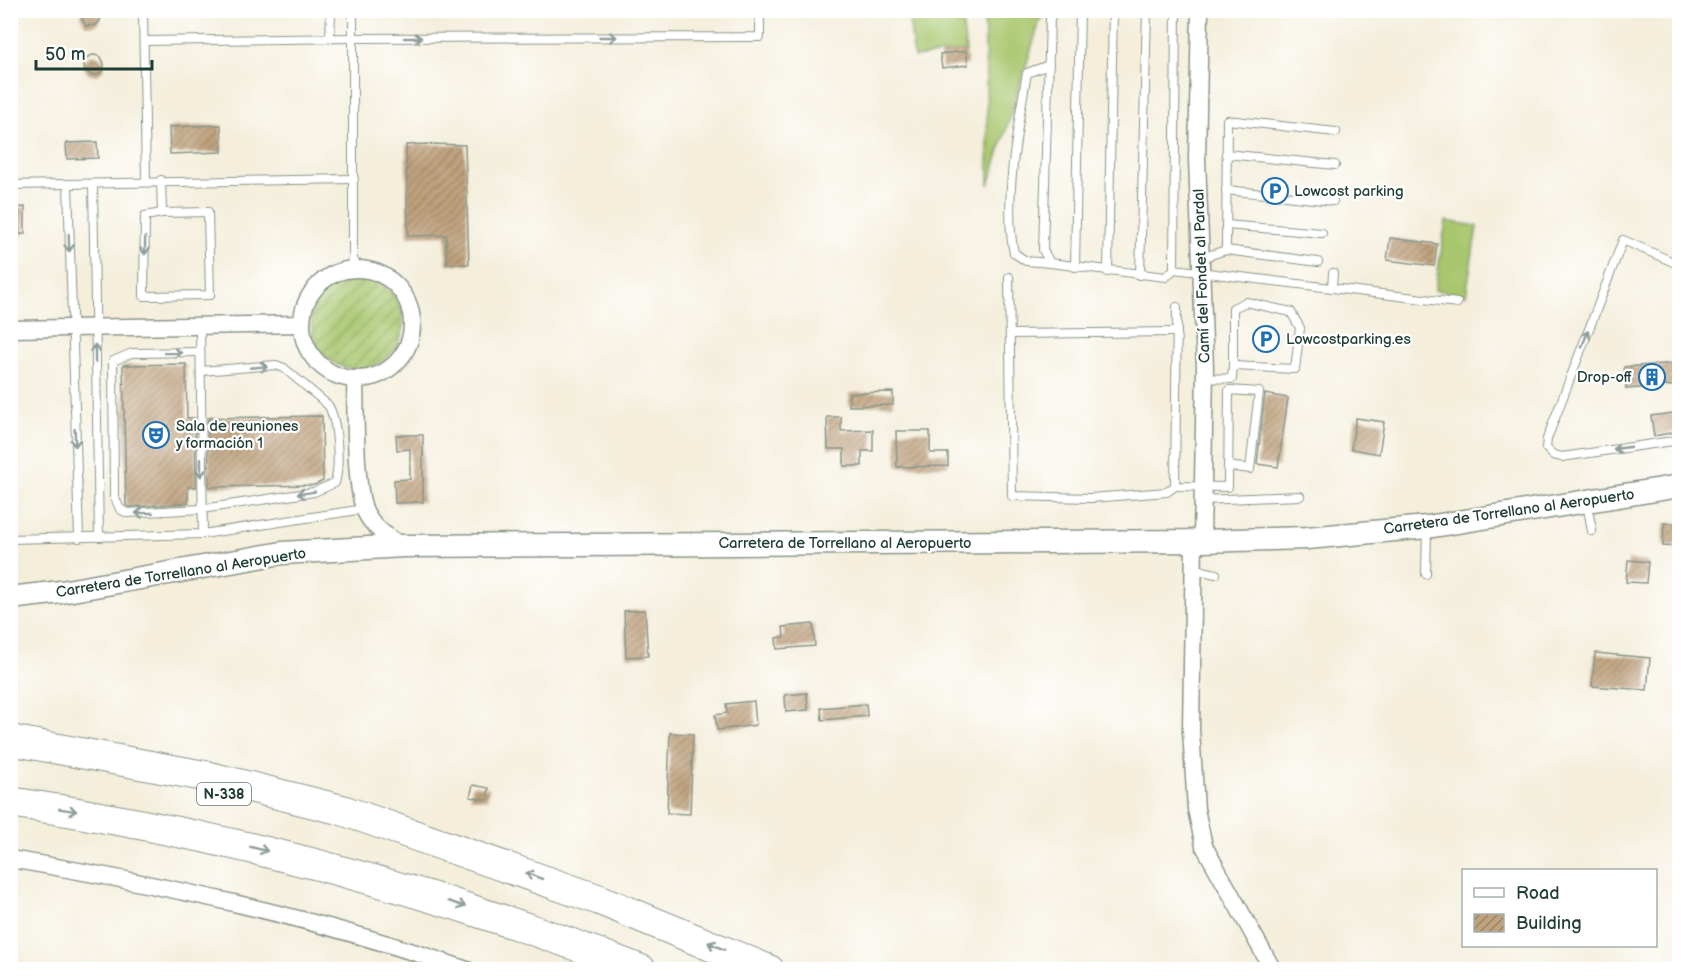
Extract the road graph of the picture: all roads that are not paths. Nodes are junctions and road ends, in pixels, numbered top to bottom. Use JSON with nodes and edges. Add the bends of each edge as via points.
{"nodes":[{"id":1,"x":143,"y":10,"type":"edge"},
{"id":2,"x":331,"y":10,"type":"edge"},
{"id":3,"x":353,"y":10,"type":"edge"},
{"id":4,"x":759,"y":10,"type":"edge"},
{"id":5,"x":1053,"y":10,"type":"edge"},
{"id":6,"x":1080,"y":10,"type":"edge"},
{"id":7,"x":1113,"y":10,"type":"edge"},
{"id":8,"x":1147,"y":10,"type":"edge"},
{"id":9,"x":1176,"y":10,"type":"edge"},
{"id":10,"x":1200,"y":10,"type":"edge"},
{"id":11,"x":330,"y":38,"type":"junction"},
{"id":12,"x":354,"y":38,"type":"junction"},
{"id":13,"x":144,"y":41,"type":"junction"},
{"id":14,"x":1048,"y":65,"type":"junction"},
{"id":15,"x":1336,"y":132,"type":"dead end"},
{"id":16,"x":1226,"y":154,"type":"junction"},
{"id":17,"x":1335,"y":165,"type":"dead end"},
{"id":18,"x":354,"y":179,"type":"junction"},
{"id":19,"x":146,"y":180,"type":"junction"},
{"id":20,"x":161,"y":180,"type":"junction"},
{"id":21,"x":68,"y":184,"type":"junction"},
{"id":22,"x":93,"y":184,"type":"junction"},
{"id":23,"x":10,"y":185,"type":"edge"},
{"id":24,"x":1226,"y":190,"type":"junction"},
{"id":25,"x":1333,"y":201,"type":"dead end"},
{"id":26,"x":162,"y":213,"type":"junction"},
{"id":27,"x":1226,"y":225,"type":"junction"},
{"id":28,"x":1322,"y":233,"type":"dead end"},
{"id":29,"x":1226,"y":250,"type":"junction"},
{"id":30,"x":1318,"y":262,"type":"dead end"},
{"id":31,"x":1050,"y":263,"type":"junction"},
{"id":32,"x":1201,"y":265,"type":"junction"},
{"id":33,"x":1680,"y":265,"type":"edge"},
{"id":34,"x":1075,"y":267,"type":"junction"},
{"id":35,"x":353,"y":269,"type":"junction"},
{"id":36,"x":1174,"y":269,"type":"junction"},
{"id":37,"x":1108,"y":272,"type":"junction"},
{"id":38,"x":1333,"y":273,"type":"dead end"},
{"id":39,"x":1140,"y":275,"type":"junction"},
{"id":40,"x":1009,"y":277,"type":"dead end"},
{"id":41,"x":1332,"y":287,"type":"junction"},
{"id":42,"x":1457,"y":303,"type":"dead end"},
{"id":43,"x":1177,"y":307,"type":"dead end"},
{"id":44,"x":302,"y":324,"type":"junction"},
{"id":45,"x":200,"y":326,"type":"junction"},
{"id":46,"x":72,"y":328,"type":"junction"},
{"id":47,"x":94,"y":328,"type":"junction"},
{"id":48,"x":10,"y":329,"type":"edge"},
{"id":49,"x":1177,"y":332,"type":"junction"},
{"id":50,"x":1010,"y":334,"type":"junction"},
{"id":51,"x":200,"y":352,"type":"junction"},
{"id":52,"x":1233,"y":366,"type":"junction"},
{"id":53,"x":201,"y":371,"type":"junction"},
{"id":54,"x":1205,"y":378,"type":"junction"},
{"id":55,"x":355,"y":380,"type":"junction"},
{"id":56,"x":1680,"y":440,"type":"edge"},
{"id":57,"x":1228,"y":466,"type":"junction"},
{"id":58,"x":1175,"y":486,"type":"junction"},
{"id":59,"x":1680,"y":486,"type":"edge"},
{"id":60,"x":1203,"y":494,"type":"junction"},
{"id":61,"x":1300,"y":496,"type":"dead end"},
{"id":62,"x":1586,"y":503,"type":"junction"},
{"id":63,"x":202,"y":508,"type":"junction"},
{"id":64,"x":364,"y":509,"type":"junction"},
{"id":65,"x":1427,"y":527,"type":"junction"},
{"id":66,"x":1592,"y":531,"type":"dead end"},
{"id":67,"x":203,"y":534,"type":"junction"},
{"id":68,"x":99,"y":537,"type":"junction"},
{"id":69,"x":79,"y":538,"type":"junction"},
{"id":70,"x":10,"y":539,"type":"edge"},
{"id":71,"x":1198,"y":541,"type":"junction"},
{"id":72,"x":403,"y":546,"type":"junction"},
{"id":73,"x":1194,"y":569,"type":"junction"},
{"id":74,"x":1216,"y":574,"type":"dead end"},
{"id":75,"x":1426,"y":574,"type":"dead end"},
{"id":76,"x":10,"y":598,"type":"edge"},
{"id":77,"x":10,"y":740,"type":"edge"},
{"id":78,"x":10,"y":756,"type":"edge"},
{"id":79,"x":10,"y":802,"type":"edge"},
{"id":80,"x":435,"y":844,"type":"junction"},
{"id":81,"x":10,"y":859,"type":"edge"},
{"id":82,"x":467,"y":969,"type":"edge"},
{"id":83,"x":641,"y":969,"type":"edge"},
{"id":84,"x":769,"y":969,"type":"edge"},
{"id":85,"x":1273,"y":969,"type":"edge"}],
"edges":[{"from":1,"to":13,"type":"lane"},
{"from":2,"to":11,"type":"lane"},
{"from":3,"to":12,"type":"lane"},
{"from":12,"to":4,"type":"lane","one_way":true,"via":[[760,37]]},
{"from":5,"to":14,"type":"lane"},
{"from":6,"to":34,"type":"lane"},
{"from":7,"to":37,"type":"lane"},
{"from":8,"to":39,"type":"lane"},
{"from":9,"to":36,"type":"lane"},
{"from":10,"to":32,"type":"street","name":"Camí del Fondet al Pardal","via":[[1197,159]]},
{"from":11,"to":12,"type":"lane"},
{"from":11,"to":13,"type":"lane"},
{"from":12,"to":18,"type":"lane"},
{"from":13,"to":19,"type":"lane"},
{"from":14,"to":31,"type":"lane","via":[[1043,250]]},
{"from":14,"to":31,"type":"lane","via":[[1026,73],[1015,143],[1010,237],[1014,253],[1026,261]]},
{"from":15,"to":16,"type":"lane","via":[[1227,120]]},
{"from":16,"to":17,"type":"lane"},
{"from":16,"to":24,"type":"lane"},
{"from":18,"to":20,"type":"lane"},
{"from":18,"to":35,"type":"lane"},
{"from":19,"to":20,"type":"lane"},
{"from":19,"to":22,"type":"lane"},
{"from":20,"to":26,"type":"lane"},
{"from":21,"to":22,"type":"lane"},
{"from":21,"to":23,"type":"lane"},
{"from":21,"to":46,"type":"lane","one_way":true},
{"from":22,"to":47,"type":"lane"},
{"from":24,"to":25,"type":"lane"},
{"from":24,"to":27,"type":"lane"},
{"from":26,"to":26,"type":"lane","one_way":true,"via":[[145,216],[144,296],[210,295],[208,212]]},
{"from":27,"to":28,"type":"lane"},
{"from":27,"to":29,"type":"lane"},
{"from":29,"to":30,"type":"lane"},
{"from":29,"to":32,"type":"lane"},
{"from":31,"to":34,"type":"lane"},
{"from":32,"to":36,"type":"lane"},
{"from":32,"to":41,"type":"lane"},
{"from":32,"to":54,"type":"street","name":"Camí del Fondet al Pardal"},
{"from":56,"to":33,"type":"lane","one_way":true,"via":[[1562,457],[1546,448],[1623,240]]},
{"from":34,"to":37,"type":"lane"},
{"from":35,"to":44,"type":"street","via":[[337,273],[317,287],[304,308]]},
{"from":35,"to":55,"type":"street","via":[[371,270],[388,278],[410,305],[413,323],[406,349],[389,370],[373,378]]},
{"from":36,"to":39,"type":"lane","via":[[1166,277]]},
{"from":37,"to":39,"type":"lane"},
{"from":38,"to":41,"type":"lane"},
{"from":40,"to":50,"type":"lane"},
{"from":41,"to":42,"type":"lane"},
{"from":43,"to":49,"type":"lane"},
{"from":44,"to":45,"type":"street"},
{"from":44,"to":55,"type":"street","via":[[304,341],[312,356],[331,372]]},
{"from":45,"to":47,"type":"street"},
{"from":45,"to":51,"type":"lane"},
{"from":46,"to":47,"type":"street"},
{"from":46,"to":48,"type":"street"},
{"from":46,"to":69,"type":"lane","one_way":true},
{"from":68,"to":47,"type":"lane","one_way":true},
{"from":49,"to":50,"type":"lane"},
{"from":49,"to":58,"type":"lane"},
{"from":50,"to":58,"type":"lane","via":[[1012,496],[1091,498],[1167,492]]},
{"from":51,"to":53,"type":"lane"},
{"from":63,"to":51,"type":"lane","one_way":true,"via":[[127,513],[117,506],[111,365],[118,357],[132,353]]},
{"from":52,"to":52,"type":"lane","via":[[1295,369],[1300,328],[1292,312],[1246,302],[1233,308]]},
{"from":52,"to":54,"type":"lane","via":[[1232,379]]},
{"from":53,"to":63,"type":"lane","one_way":true},
{"from":53,"to":63,"type":"lane","one_way":true,"via":[[284,368],[333,412],[337,477],[330,487],[314,492]]},
{"from":54,"to":60,"type":"street","name":"Camí del Fondet al Pardal"},
{"from":55,"to":64,"type":"street"},
{"from":57,"to":57,"type":"lane","via":[[1229,390],[1259,392],[1250,468]]},
{"from":57,"to":60,"type":"lane","via":[[1228,487]]},
{"from":58,"to":60,"type":"lane"},
{"from":59,"to":62,"type":"street","name":"Carretera de Torrellano al Aeropuerto"},
{"from":60,"to":61,"type":"lane"},
{"from":60,"to":71,"type":"street","name":"Camí del Fondet al Pardal"},
{"from":62,"to":65,"type":"street","name":"Carretera de Torrellano al Aeropuerto"},
{"from":62,"to":66,"type":"lane"},
{"from":63,"to":67,"type":"lane"},
{"from":64,"to":67,"type":"lane"},
{"from":64,"to":72,"type":"street","via":[[383,532]]},
{"from":65,"to":71,"type":"street","name":"Carretera de Torrellano al Aeropuerto","via":[[1308,538]]},
{"from":65,"to":75,"type":"lane"},
{"from":67,"to":68,"type":"lane"},
{"from":68,"to":69,"type":"lane"},
{"from":69,"to":70,"type":"lane"},
{"from":71,"to":72,"type":"street","name":"Carretera de Torrellano al Aeropuerto"},
{"from":71,"to":73,"type":"street","name":"Camí del Fondet al Pardal"},
{"from":72,"to":76,"type":"street","name":"Carretera de Torrellano al Aeropuerto","via":[[282,553]]},
{"from":73,"to":74,"type":"lane"},
{"from":73,"to":85,"type":"street","name":"Camí del Fondet al Pardal","via":[[1191,730],[1204,846]]},
{"from":77,"to":80,"type":"highway","via":[[210,777],[293,797],[342,810]]},
{"from":78,"to":80,"type":"highway","number":"N-338","via":[[220,793]]},
{"from":79,"to":83,"type":"highway","one_way":true,"via":[[164,827],[343,870],[550,934]]},
{"from":84,"to":80,"type":"highway","number":"N-338","one_way":true,"via":[[600,900]]},
{"from":81,"to":82,"type":"street","via":[[180,891],[312,922]]}]}
